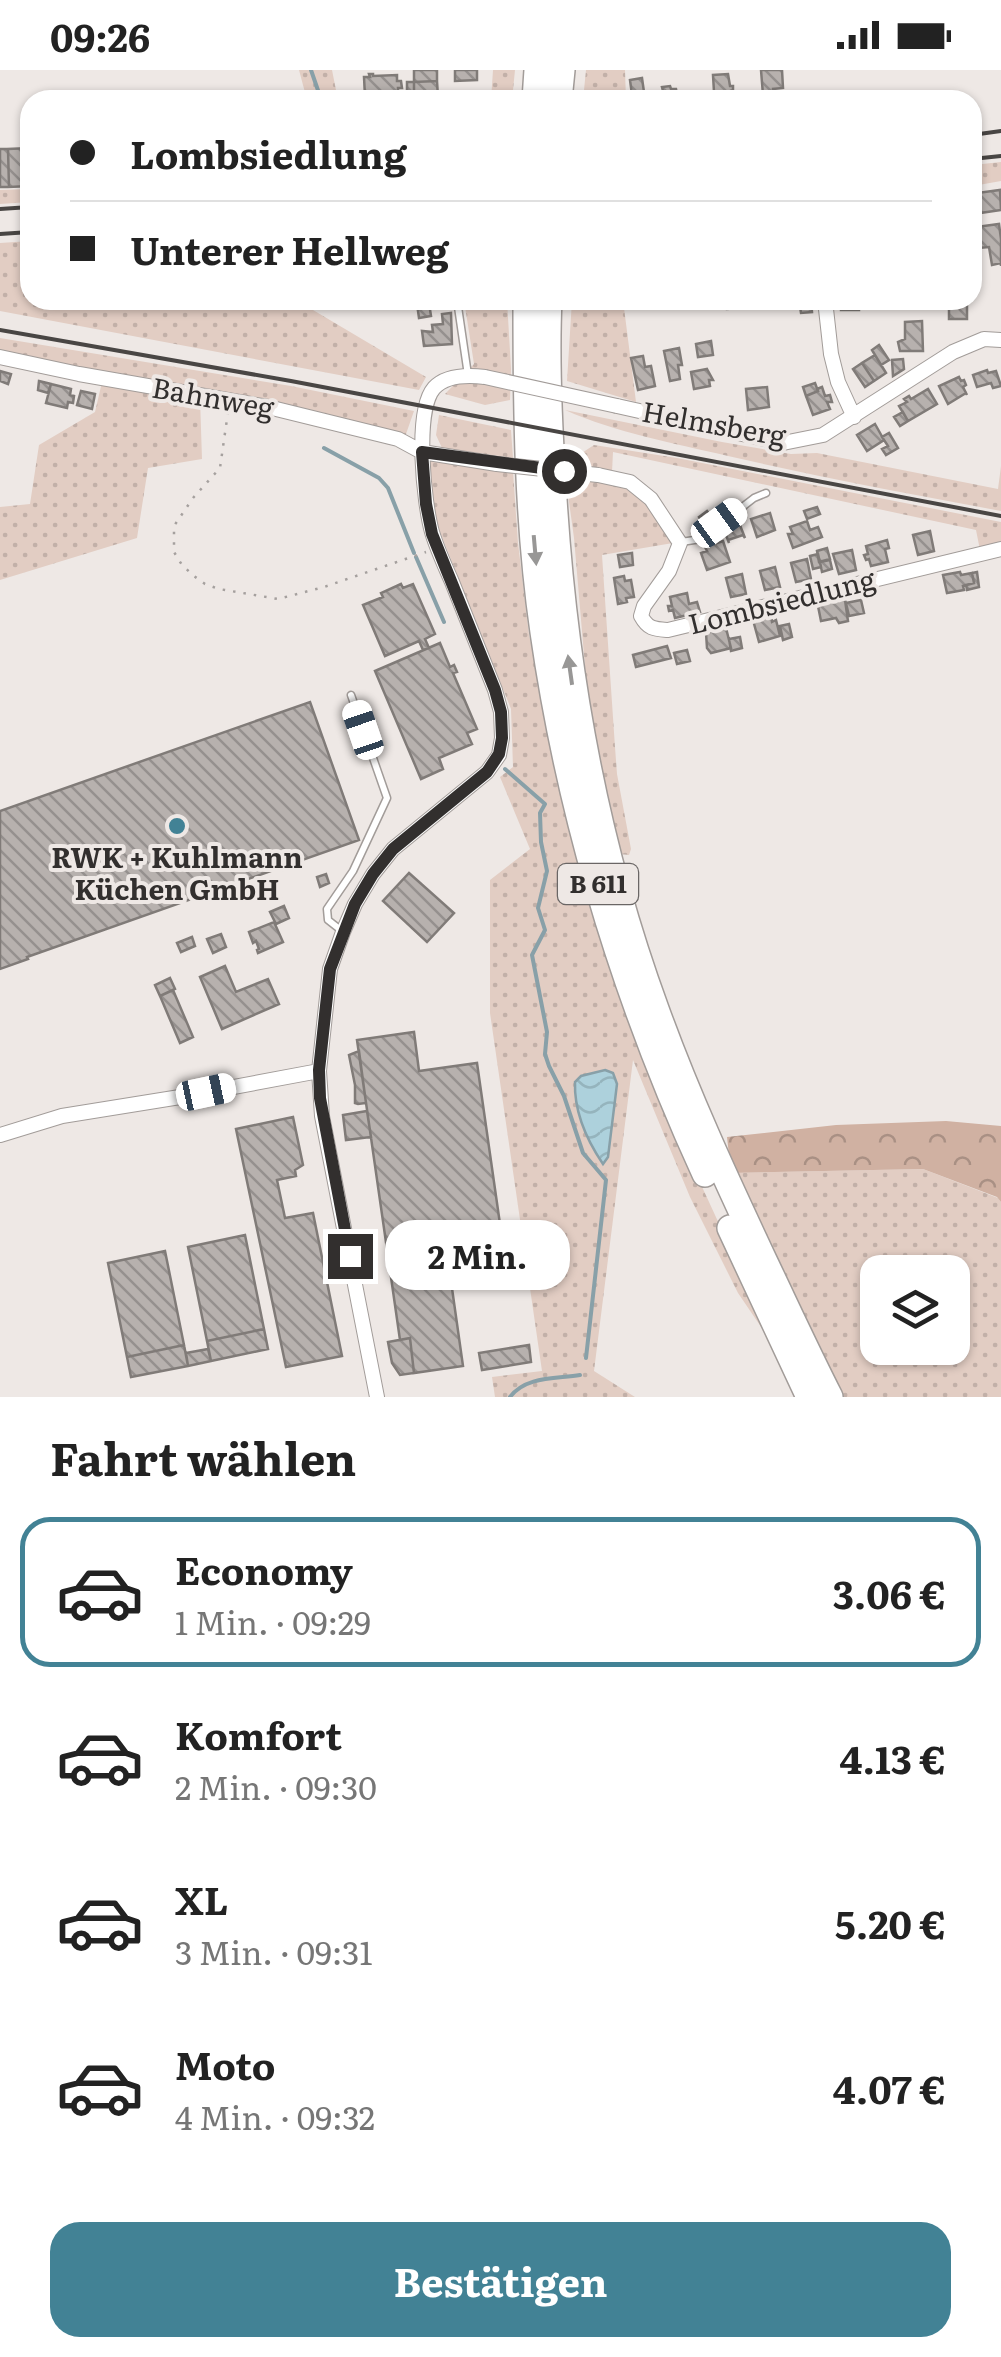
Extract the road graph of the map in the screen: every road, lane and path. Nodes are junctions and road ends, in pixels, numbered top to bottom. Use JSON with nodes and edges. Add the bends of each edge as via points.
{"nodes":[{"id":1,"x":458,"y":310,"type":"edge"},
{"id":2,"x":526,"y":310,"type":"edge"},
{"id":3,"x":549,"y":310,"type":"edge"},
{"id":4,"x":826,"y":310,"type":"edge"},
{"id":5,"x":1001,"y":340,"type":"edge"},
{"id":6,"x":0,"y":357,"type":"edge"},
{"id":7,"x":468,"y":376,"type":"junction"},
{"id":8,"x":229,"y":400,"type":"junction"},
{"id":9,"x":854,"y":417,"type":"junction"},
{"id":10,"x":422,"y":452,"type":"junction"},
{"id":11,"x":766,"y":493,"type":"dead end"},
{"id":12,"x":680,"y":542,"type":"junction"},
{"id":13,"x":438,"y":548,"type":"junction"},
{"id":14,"x":1001,"y":548,"type":"edge"},
{"id":15,"x":351,"y":696,"type":"dead end"},
{"id":16,"x":343,"y":932,"type":"junction"},
{"id":17,"x":319,"y":1070,"type":"junction"},
{"id":18,"x":0,"y":1135,"type":"edge"},
{"id":19,"x":378,"y":1397,"type":"edge"},
{"id":20,"x":809,"y":1397,"type":"edge"},
{"id":21,"x":830,"y":1397,"type":"edge"}],
"edges":[{"from":1,"to":7,"type":"lane"},
{"from":2,"to":20,"type":"highway","number":"B 611","one_way":true,"via":[[528,452],[543,629],[579,814],[633,998],[678,1114]]},
{"from":21,"to":3,"type":"highway","number":"B 611","one_way":true,"via":[[677,1063],[596,805],[558,563]]},
{"from":4,"to":9,"type":"street","via":[[830,354]]},
{"from":5,"to":9,"type":"street","name":"Helmsberg","via":[[984,339],[953,352]]},
{"from":6,"to":8,"type":"street","name":"Bahnweg"},
{"from":7,"to":9,"type":"street","name":"Helmsberg","bridge":true,"via":[[784,442],[823,435]]},
{"from":7,"to":10,"type":"street","via":[[448,379],[431,392]]},
{"from":8,"to":10,"type":"street","name":"Bahnweg","via":[[398,439]]},
{"from":8,"to":13,"type":"path","via":[[220,468],[174,526],[174,552],[205,584],[278,599]]},
{"from":10,"to":12,"type":"street","bridge":true,"via":[[630,482],[651,499]]},
{"from":10,"to":13,"type":"street"},
{"from":11,"to":12,"type":"lane","via":[[702,539]]},
{"from":12,"to":14,"type":"street","name":"Lombsiedlung","via":[[641,616],[654,630]]},
{"from":13,"to":16,"type":"street","via":[[495,690],[499,754],[487,772],[393,849]]},
{"from":15,"to":16,"type":"lane","via":[[387,798],[327,909],[328,920]]},
{"from":16,"to":17,"type":"street","via":[[330,969]]},
{"from":17,"to":18,"type":"street","via":[[62,1116]]},
{"from":17,"to":19,"type":"street","via":[[322,1116]]}]}
